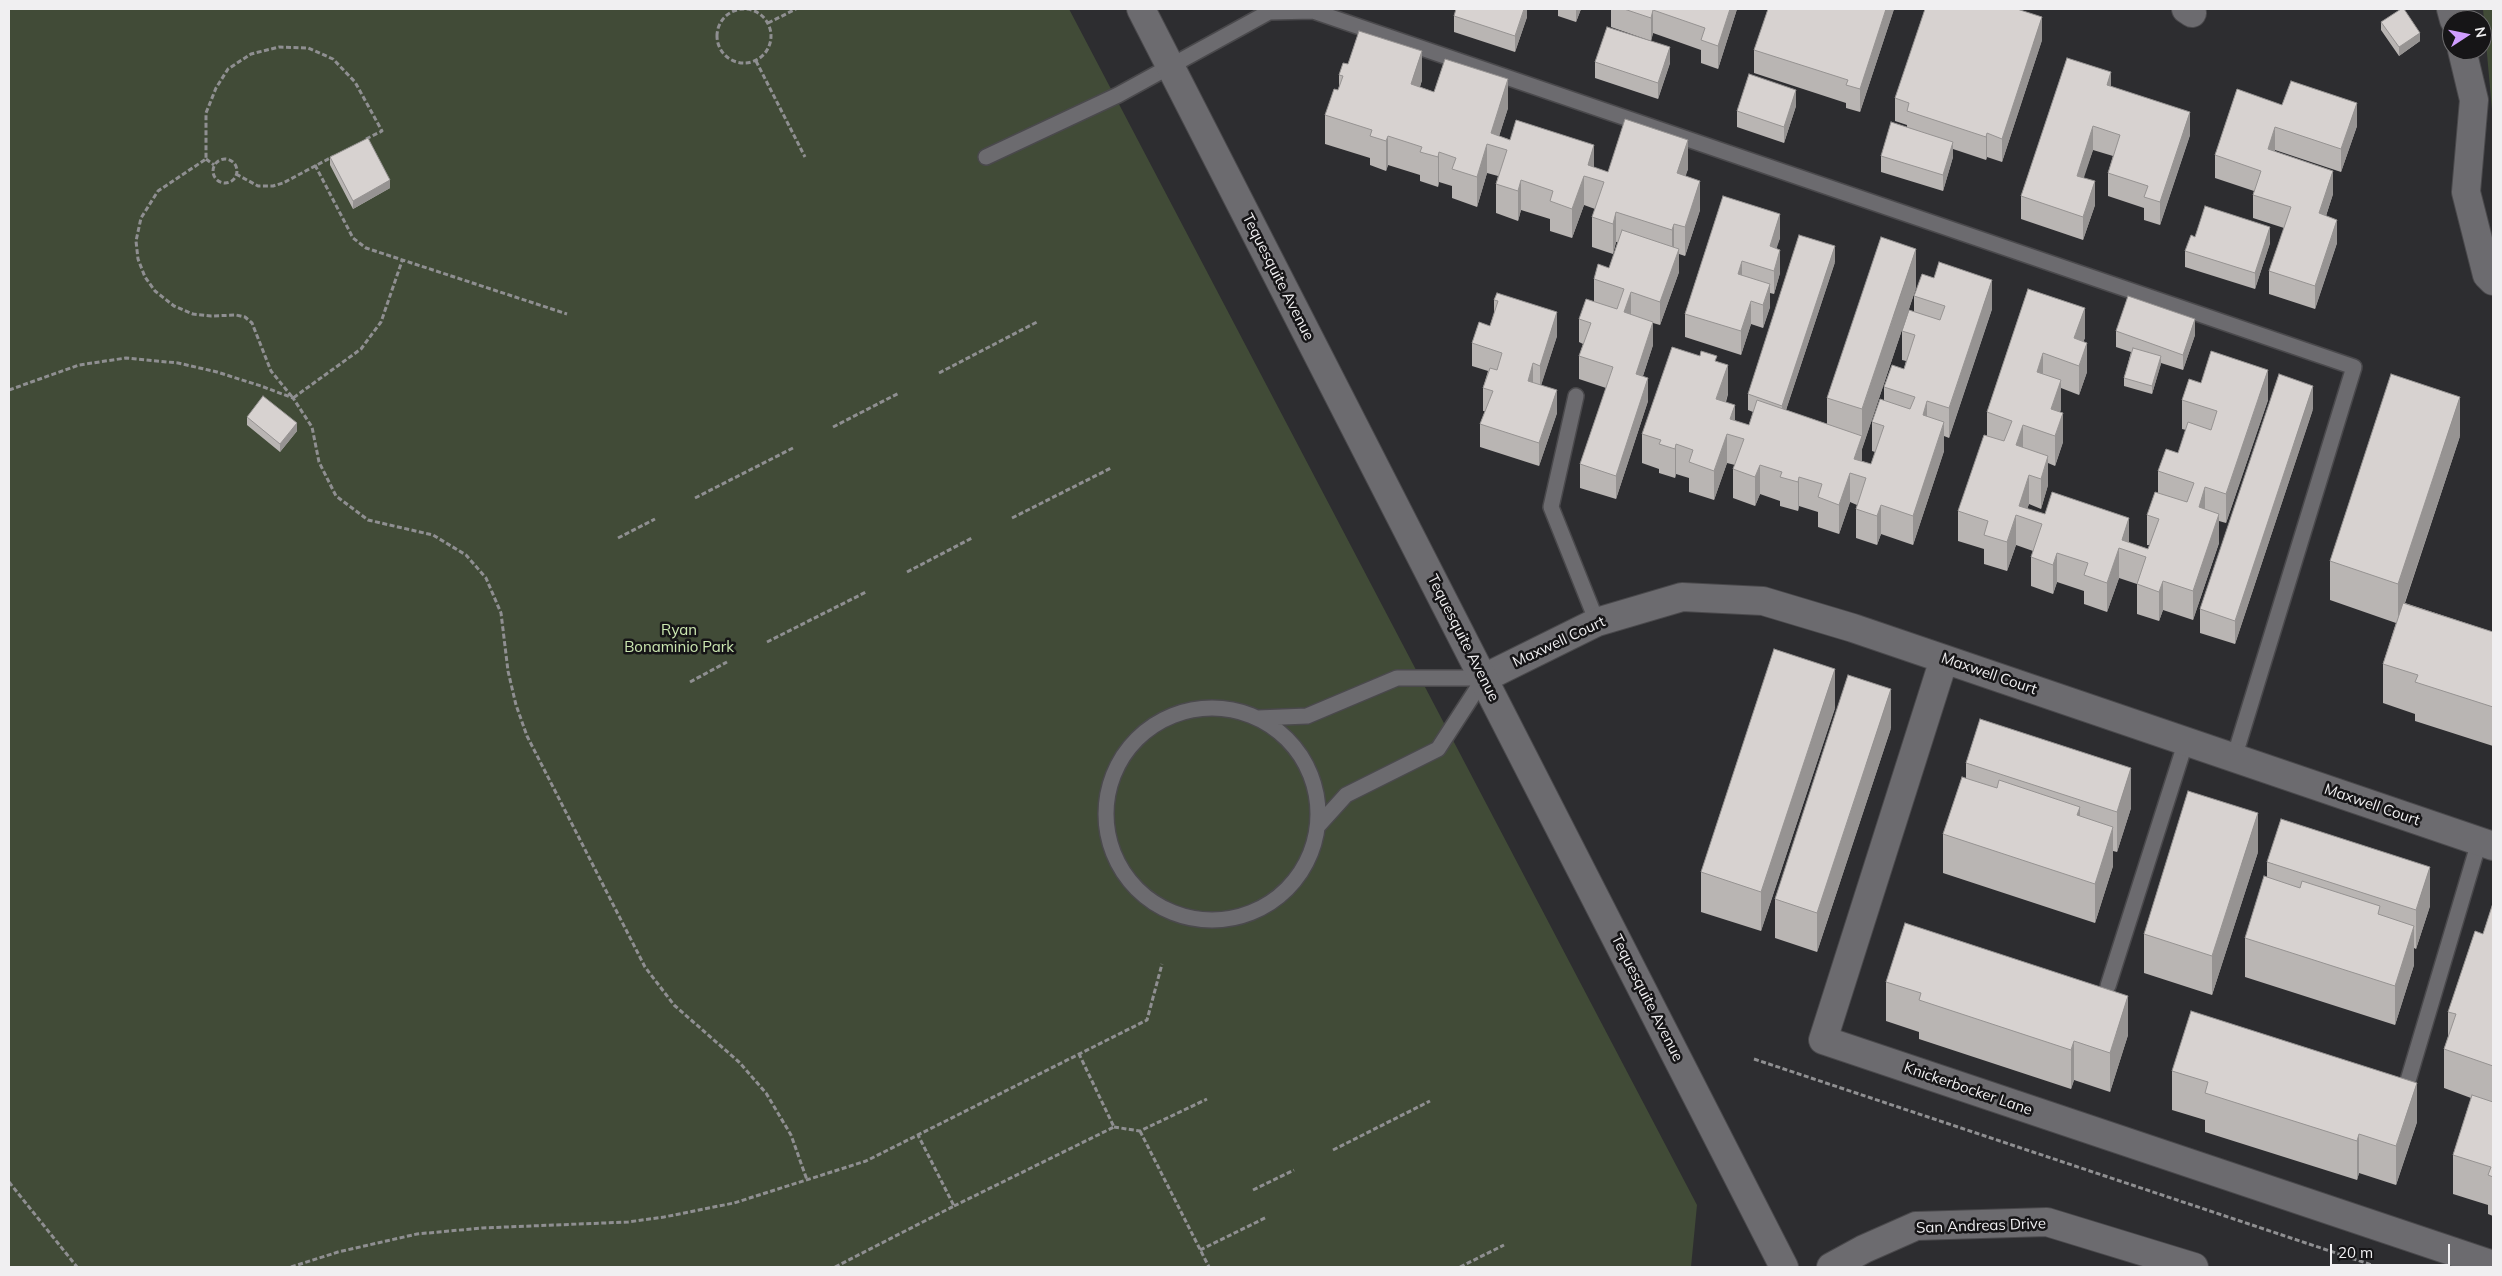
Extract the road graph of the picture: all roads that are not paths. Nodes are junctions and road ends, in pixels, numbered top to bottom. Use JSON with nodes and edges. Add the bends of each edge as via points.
{"nodes":[{"id":1,"x":1141,"y":9,"type":"edge"},
{"id":2,"x":2464,"y":60,"type":"edge"},
{"id":3,"x":1170,"y":66,"type":"junction"},
{"id":4,"x":986,"y":157,"type":"dead end"},
{"id":5,"x":2493,"y":281,"type":"edge"},
{"id":6,"x":1576,"y":396,"type":"dead end"},
{"id":7,"x":1598,"y":622,"type":"junction"},
{"id":8,"x":1944,"y":659,"type":"junction"},
{"id":9,"x":1484,"y":678,"type":"junction"},
{"id":10,"x":1258,"y":718,"type":"junction"},
{"id":11,"x":2186,"y":742,"type":"junction"},
{"id":12,"x":2234,"y":758,"type":"junction"},
{"id":13,"x":1318,"y":826,"type":"junction"},
{"id":14,"x":2486,"y":844,"type":"edge"},
{"id":15,"x":2108,"y":986,"type":"dead end"},
{"id":16,"x":2407,"y":1084,"type":"edge"},
{"id":17,"x":2493,"y":1265,"type":"edge"},
{"id":18,"x":1784,"y":1267,"type":"edge"},
{"id":19,"x":1831,"y":1267,"type":"edge"},
{"id":20,"x":2194,"y":1267,"type":"edge"}],
"edges":[{"from":1,"to":3,"type":"street","name":"Tequesquite Avenue"},
{"from":2,"to":5,"type":"street","via":[[2474,100],[2466,192],[2487,275]]},
{"from":3,"to":4,"type":"lane","via":[[1118,95]]},
{"from":3,"to":9,"type":"street","name":"Tequesquite Avenue"},
{"from":3,"to":12,"type":"lane","via":[[1269,12],[1313,11],[2354,366]]},
{"from":6,"to":7,"type":"lane","via":[[1551,507]]},
{"from":7,"to":8,"type":"street","name":"Maxwell Court","via":[[1682,597],[1763,601]]},
{"from":7,"to":9,"type":"street","name":"Maxwell Court"},
{"from":8,"to":11,"type":"street","name":"Maxwell Court"},
{"from":8,"to":17,"type":"street","name":"Knickerbocker Lane","via":[[1822,1040]]},
{"from":9,"to":10,"type":"lane","via":[[1397,678],[1306,716]]},
{"from":9,"to":13,"type":"lane","via":[[1438,749],[1346,795]]},
{"from":9,"to":18,"type":"street","name":"Tequesquite Avenue"},
{"from":10,"to":13,"type":"lane","via":[[1285,736],[1305,762],[1317,793]]},
{"from":10,"to":13,"type":"lane","via":[[1225,708],[1193,709],[1162,720],[1136,740],[1116,768],[1107,799],[1108,833],[1118,865],[1139,891],[1161,908],[1185,917],[1211,921],[1246,916],[1276,900],[1301,874],[1312,851]]},
{"from":11,"to":12,"type":"street","name":"Maxwell Court"},
{"from":11,"to":15,"type":"lane"},
{"from":12,"to":14,"type":"street","name":"Maxwell Court"},
{"from":14,"to":16,"type":"lane"},
{"from":19,"to":20,"type":"street","name":"San Andreas Drive","via":[[1916,1226],[2047,1222]]}]}
